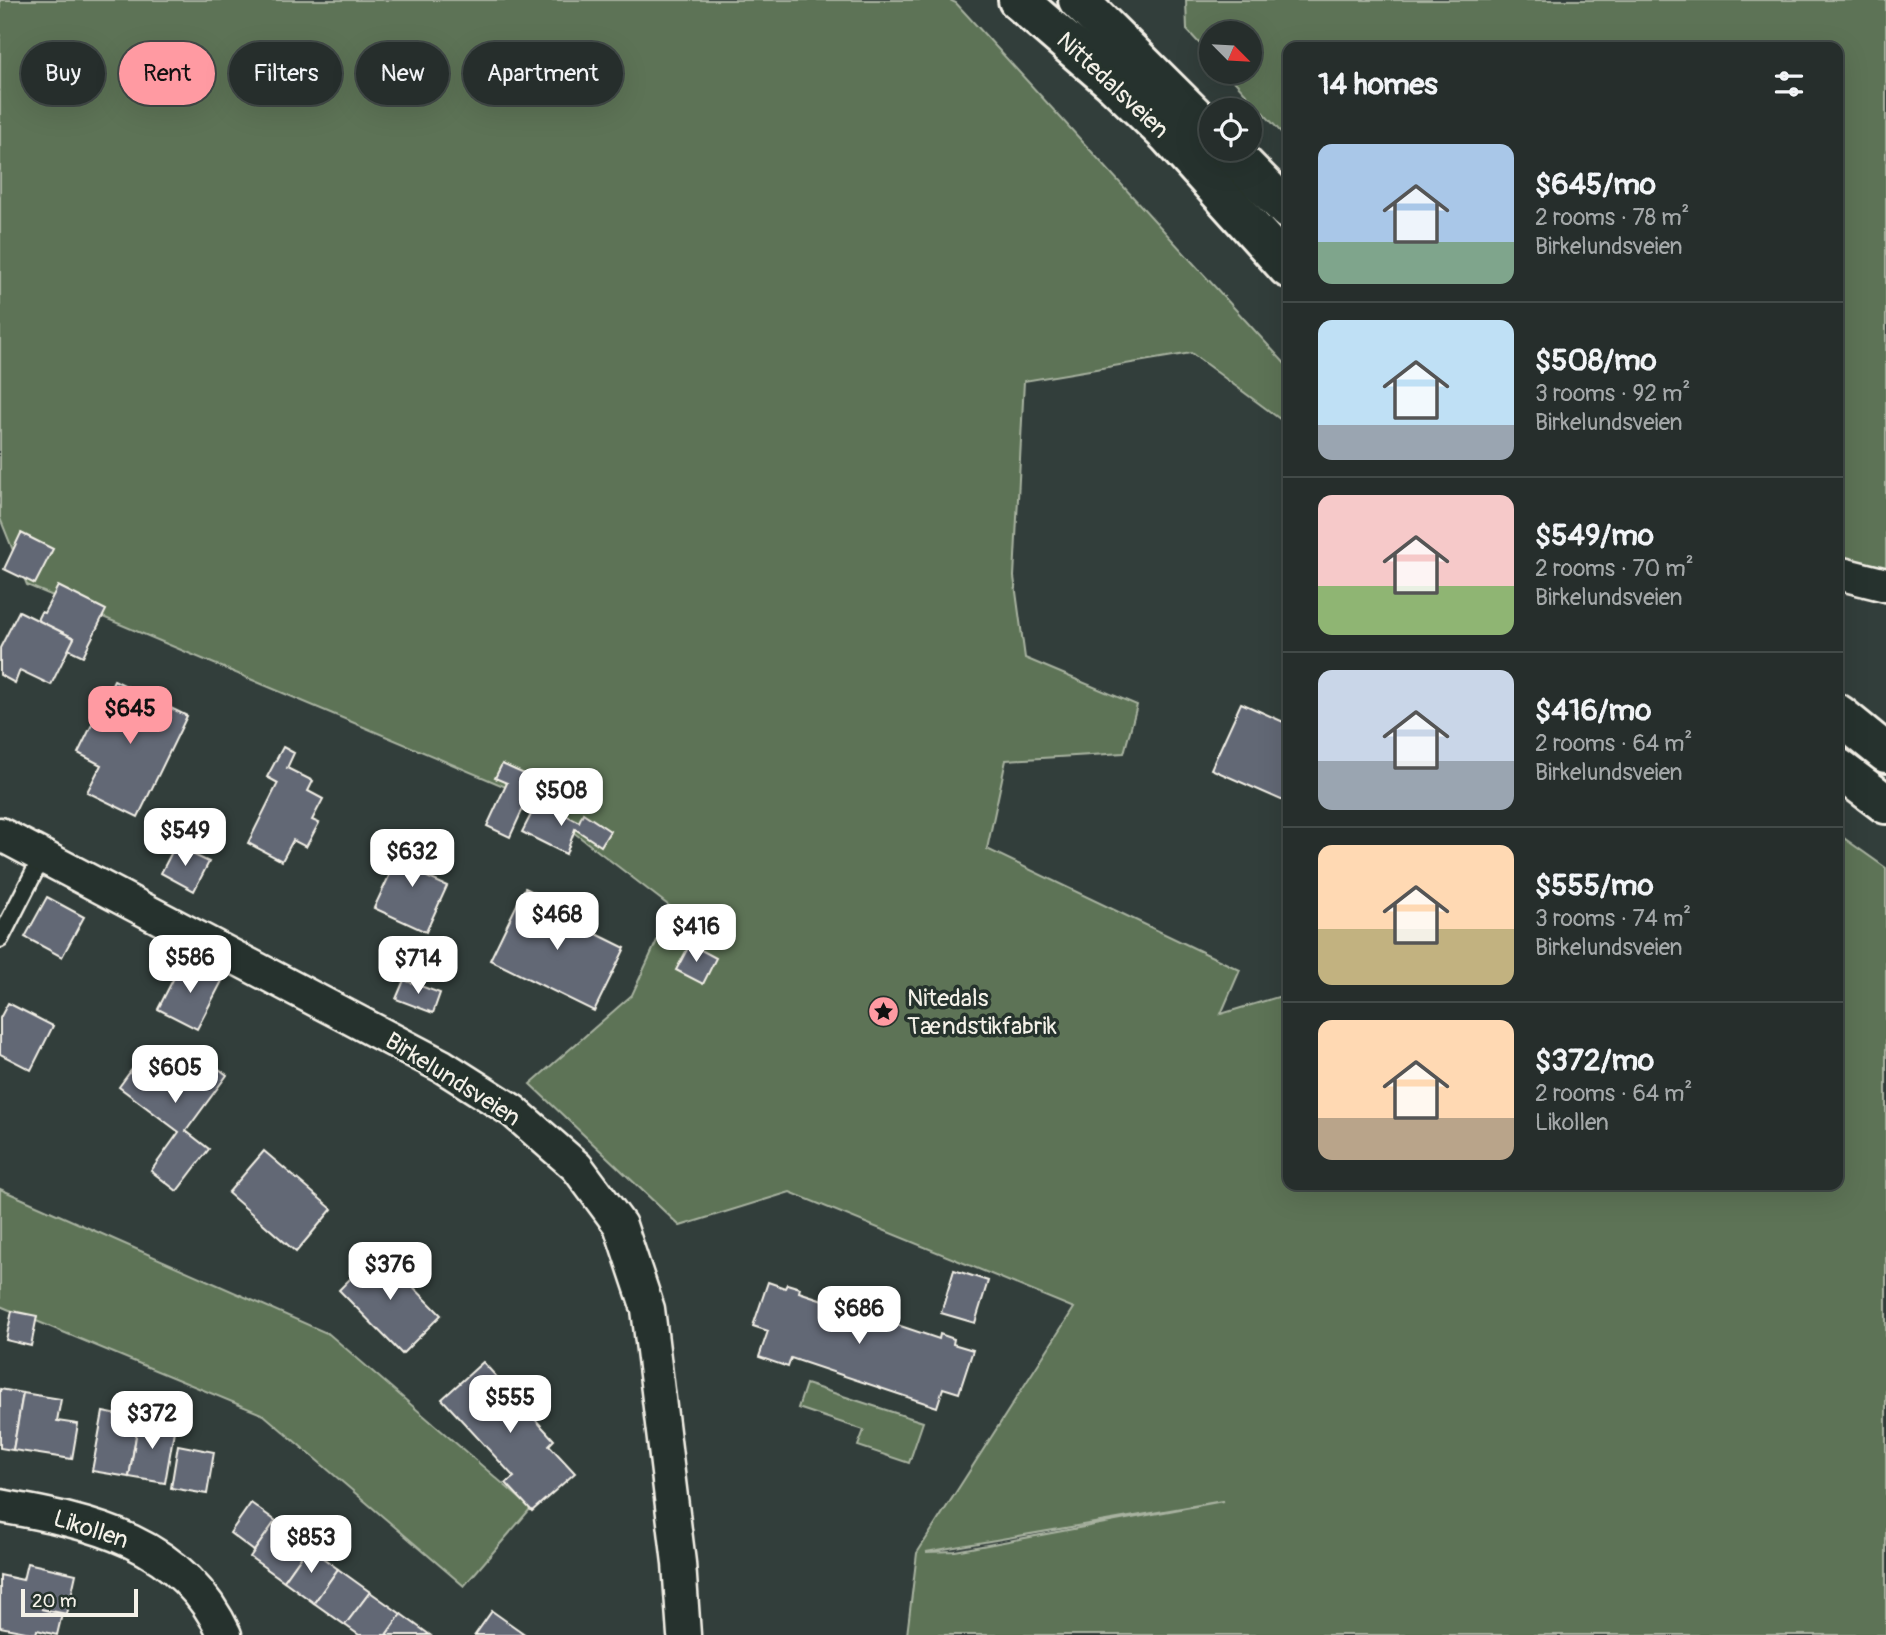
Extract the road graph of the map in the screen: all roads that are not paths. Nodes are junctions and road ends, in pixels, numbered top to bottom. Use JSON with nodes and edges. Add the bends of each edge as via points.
{"nodes":[{"id":1,"x":1018,"y":0,"type":"edge"},
{"id":2,"x":1078,"y":0,"type":"edge"},
{"id":3,"x":1199,"y":120,"type":"edge"},
{"id":4,"x":1240,"y":161,"type":"edge"},
{"id":5,"x":1283,"y":205,"type":"edge"},
{"id":6,"x":1283,"y":262,"type":"edge"},
{"id":7,"x":1843,"y":574,"type":"edge"},
{"id":8,"x":1886,"y":585,"type":"edge"},
{"id":9,"x":1843,"y":718,"type":"edge"},
{"id":10,"x":1886,"y":753,"type":"edge"},
{"id":11,"x":1843,"y":772,"type":"edge"},
{"id":12,"x":1886,"y":804,"type":"edge"},
{"id":13,"x":0,"y":834,"type":"edge"},
{"id":14,"x":43,"y":855,"type":"junction"},
{"id":15,"x":0,"y":939,"type":"edge"},
{"id":16,"x":0,"y":1506,"type":"edge"},
{"id":17,"x":225,"y":1635,"type":"edge"},
{"id":18,"x":684,"y":1635,"type":"edge"}],
"edges":[{"from":1,"to":6,"type":"main road","name":"Nittedalsveien","via":[[1168,135]]},
{"from":2,"to":3,"type":"main road","name":"Nittedalsveien"},
{"from":4,"to":5,"type":"main road"},
{"from":7,"to":8,"type":"street"},
{"from":9,"to":10,"type":"main road"},
{"from":11,"to":12,"type":"main road"},
{"from":13,"to":14,"type":"street","name":"Birkelundsveien"},
{"from":14,"to":15,"type":"lane"},
{"from":14,"to":18,"type":"street","name":"Birkelundsveien","via":[[442,1066],[513,1111],[577,1167],[620,1225],[648,1309]]},
{"from":16,"to":17,"type":"street","name":"Likollen","via":[[93,1525],[150,1550],[177,1570],[205,1601]]}]}
